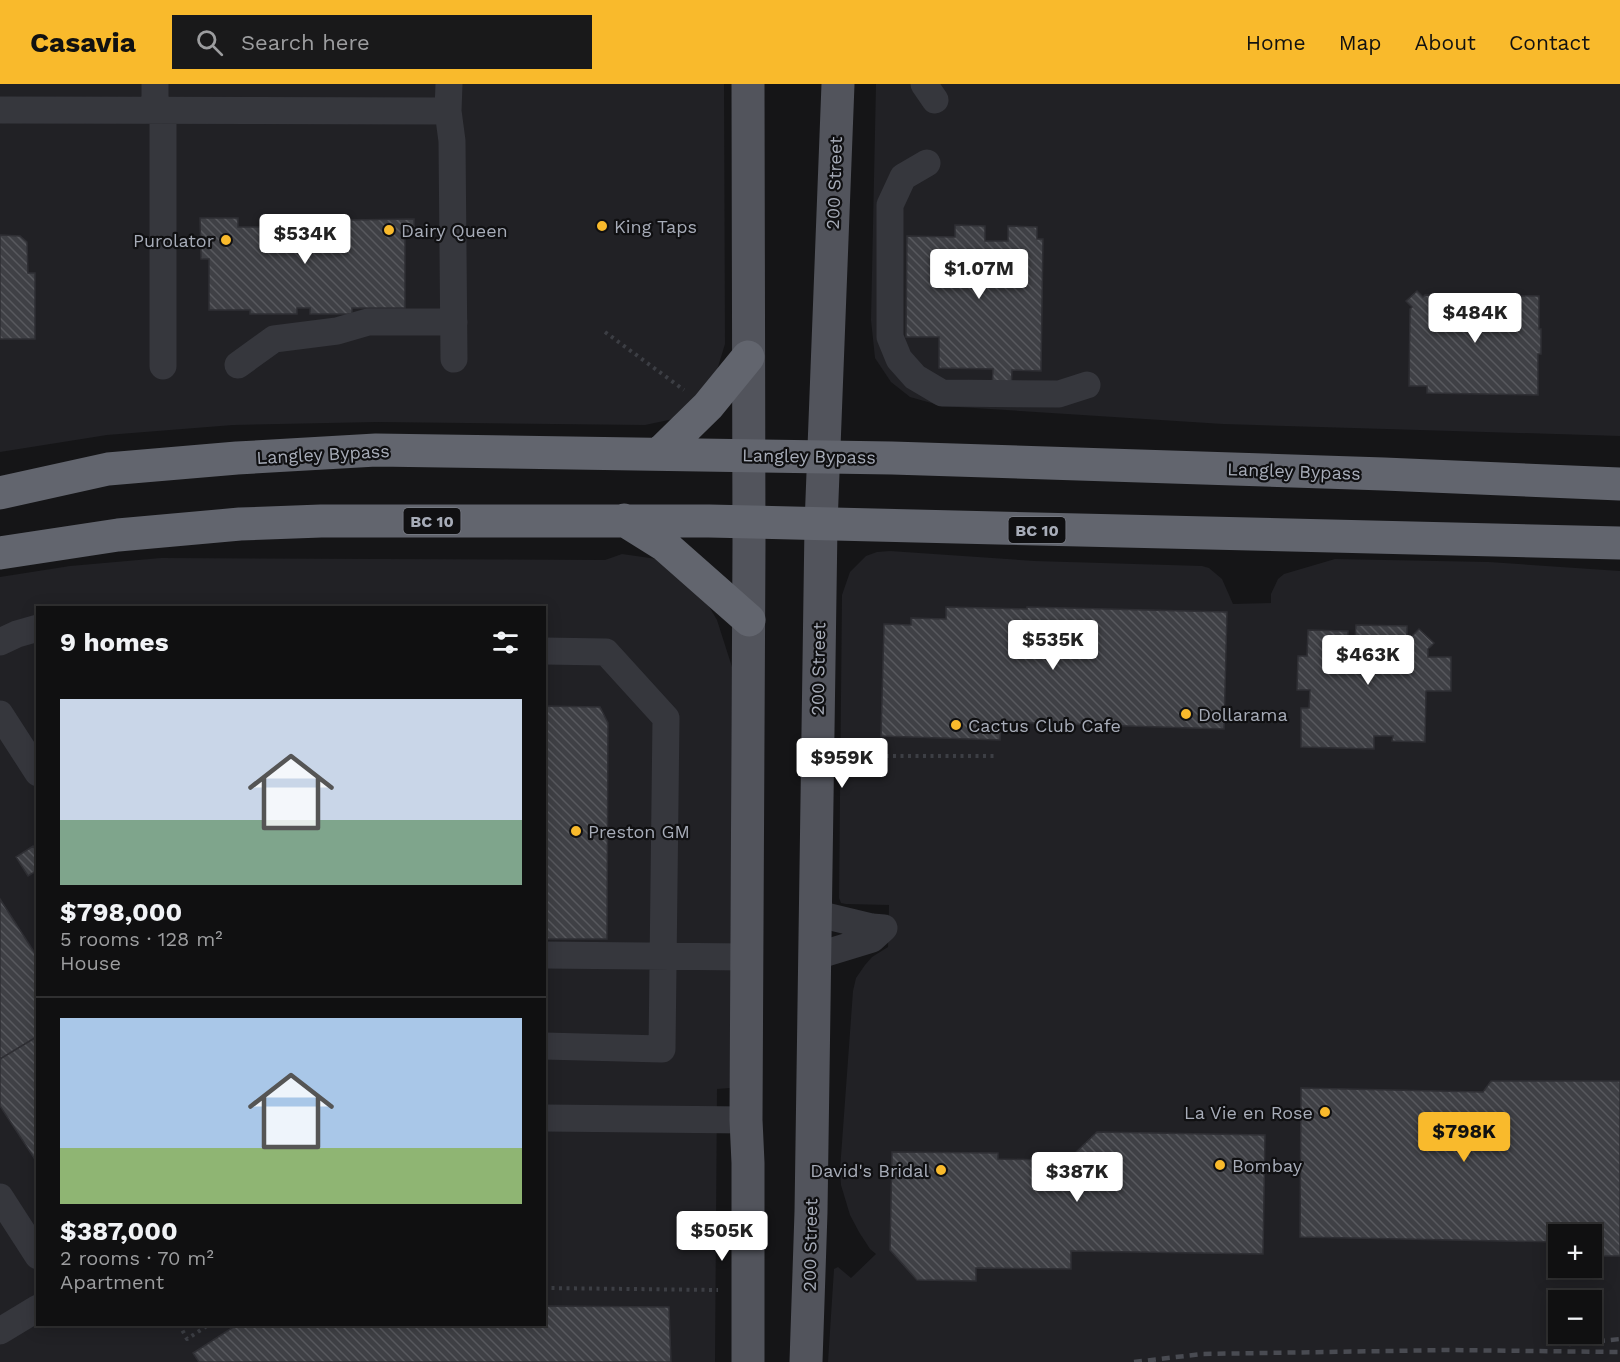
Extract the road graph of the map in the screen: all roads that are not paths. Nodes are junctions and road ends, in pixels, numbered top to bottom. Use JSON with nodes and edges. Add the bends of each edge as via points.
{"nodes":[{"id":1,"x":155,"y":84,"type":"edge"},
{"id":2,"x":449,"y":84,"type":"edge"},
{"id":3,"x":748,"y":84,"type":"edge"},
{"id":4,"x":838,"y":84,"type":"edge"},
{"id":5,"x":0,"y":110,"type":"edge"},
{"id":6,"x":159,"y":111,"type":"junction"},
{"id":7,"x":448,"y":111,"type":"junction"},
{"id":8,"x":927,"y":163,"type":"dead end"},
{"id":9,"x":454,"y":321,"type":"junction"},
{"id":10,"x":748,"y":357,"type":"junction"},
{"id":11,"x":454,"y":359,"type":"dead end"},
{"id":12,"x":238,"y":365,"type":"dead end"},
{"id":13,"x":163,"y":366,"type":"dead end"},
{"id":14,"x":1087,"y":385,"type":"dead end"},
{"id":15,"x":659,"y":454,"type":"junction"},
{"id":16,"x":749,"y":455,"type":"junction"},
{"id":17,"x":823,"y":457,"type":"junction"},
{"id":18,"x":1620,"y":484,"type":"edge"},
{"id":19,"x":0,"y":493,"type":"edge"},
{"id":20,"x":624,"y":520,"type":"junction"},
{"id":21,"x":749,"y":522,"type":"junction"},
{"id":22,"x":821,"y":525,"type":"junction"},
{"id":23,"x":1620,"y":543,"type":"edge"},
{"id":24,"x":0,"y":554,"type":"edge"},
{"id":25,"x":748,"y":620,"type":"junction"},
{"id":26,"x":36,"y":629,"type":"edge"},
{"id":27,"x":0,"y":642,"type":"edge"},
{"id":28,"x":546,"y":651,"type":"edge"},
{"id":29,"x":0,"y":714,"type":"edge"},
{"id":30,"x":36,"y":770,"type":"edge"},
{"id":31,"x":814,"y":913,"type":"junction"},
{"id":32,"x":546,"y":955,"type":"edge"},
{"id":33,"x":663,"y":956,"type":"junction"},
{"id":34,"x":747,"y":957,"type":"junction"},
{"id":35,"x":813,"y":957,"type":"junction"},
{"id":36,"x":546,"y":1046,"type":"edge"},
{"id":37,"x":546,"y":1118,"type":"edge"},
{"id":38,"x":746,"y":1120,"type":"junction"},
{"id":39,"x":0,"y":1197,"type":"edge"},
{"id":40,"x":36,"y":1253,"type":"edge"},
{"id":41,"x":36,"y":1309,"type":"edge"},
{"id":42,"x":0,"y":1331,"type":"edge"},
{"id":43,"x":748,"y":1362,"type":"edge"},
{"id":44,"x":806,"y":1362,"type":"edge"}],
"edges":[{"from":1,"to":6,"type":"lane"},
{"from":2,"to":7,"type":"lane"},
{"from":3,"to":10,"type":"main road"},
{"from":4,"to":17,"type":"main road","name":"200 Street"},
{"from":5,"to":6,"type":"lane"},
{"from":6,"to":7,"type":"lane"},
{"from":6,"to":13,"type":"lane"},
{"from":7,"to":9,"type":"lane","via":[[452,141]]},
{"from":8,"to":14,"type":"lane","via":[[903,177],[890,205],[890,337],[899,359],[915,377],[942,393],[1059,394]]},
{"from":9,"to":11,"type":"lane"},
{"from":9,"to":12,"type":"lane","via":[[368,322],[338,331],[274,339]]},
{"from":10,"to":15,"type":"highway","via":[[708,406]]},
{"from":10,"to":16,"type":"main road"},
{"from":15,"to":16,"type":"highway","name":"Langley Bypass"},
{"from":15,"to":19,"type":"highway","name":"Langley Bypass","via":[[353,451],[108,469]]},
{"from":16,"to":17,"type":"highway","name":"Langley Bypass"},
{"from":16,"to":21,"type":"main road"},
{"from":17,"to":18,"type":"highway","name":"Langley Bypass"},
{"from":17,"to":22,"type":"main road","name":"200 Street"},
{"from":20,"to":21,"type":"highway","number":"BC 10"},
{"from":20,"to":24,"type":"highway","number":"BC 10","via":[[240,524],[118,535]]},
{"from":20,"to":25,"type":"highway","via":[[664,545]]},
{"from":21,"to":22,"type":"highway","number":"BC 10"},
{"from":21,"to":25,"type":"main road"},
{"from":22,"to":23,"type":"highway","number":"BC 10"},
{"from":22,"to":31,"type":"main road","name":"200 Street"},
{"from":25,"to":34,"type":"main road"},
{"from":26,"to":27,"type":"lane"},
{"from":28,"to":33,"type":"lane","via":[[606,652],[666,718]]},
{"from":29,"to":30,"type":"lane"},
{"from":31,"to":35,"type":"main road","name":"200 Street"},
{"from":31,"to":35,"type":"lane","via":[[884,928],[872,939]]},
{"from":32,"to":33,"type":"lane"},
{"from":33,"to":34,"type":"lane"},
{"from":33,"to":36,"type":"lane","via":[[662,1049]]},
{"from":34,"to":38,"type":"main road"},
{"from":35,"to":44,"type":"main road","name":"200 Street"},
{"from":37,"to":38,"type":"lane"},
{"from":38,"to":43,"type":"main road"},
{"from":39,"to":40,"type":"lane"},
{"from":41,"to":42,"type":"lane"}]}
